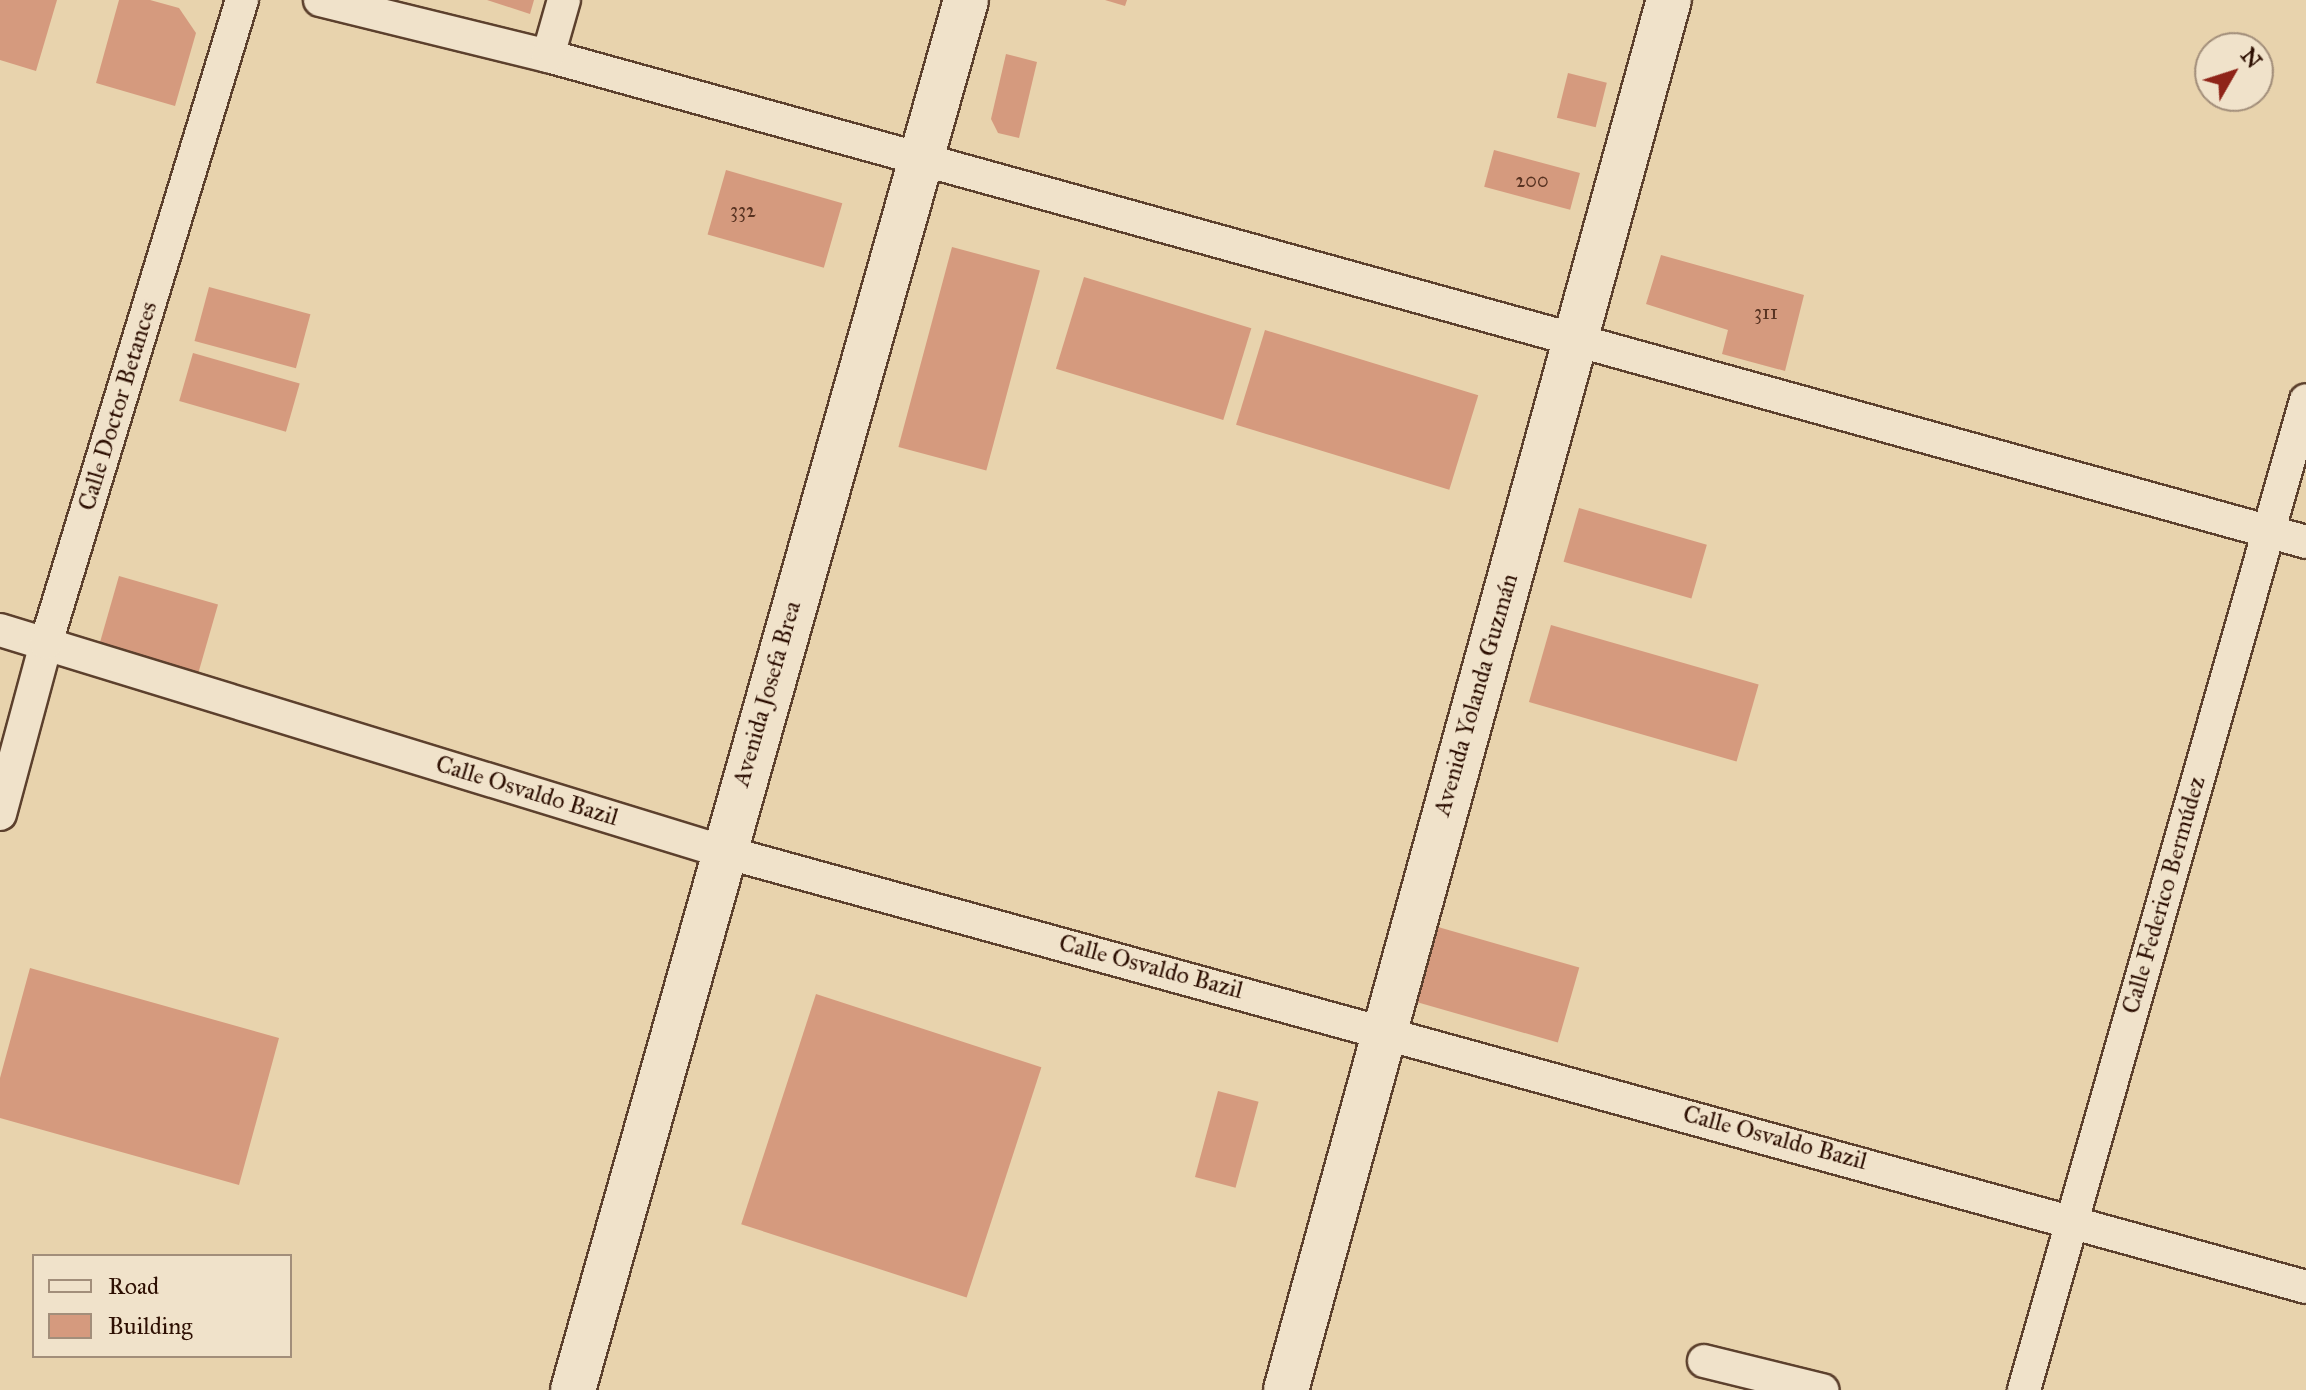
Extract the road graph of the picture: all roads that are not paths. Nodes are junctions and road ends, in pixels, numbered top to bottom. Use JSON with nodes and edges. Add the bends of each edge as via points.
{"nodes":[{"id":1,"x":242,"y":0,"type":"edge"},
{"id":2,"x":320,"y":0,"type":"edge"},
{"id":3,"x":564,"y":0,"type":"edge"},
{"id":4,"x":966,"y":0,"type":"edge"},
{"id":5,"x":1669,"y":0,"type":"edge"},
{"id":6,"x":548,"y":56,"type":"junction"},
{"id":7,"x":921,"y":159,"type":"junction"},
{"id":8,"x":1576,"y":340,"type":"junction"},
{"id":9,"x":2306,"y":400,"type":"edge"},
{"id":10,"x":2271,"y":532,"type":"junction"},
{"id":11,"x":2306,"y":542,"type":"edge"},
{"id":12,"x":0,"y":630,"type":"edge"},
{"id":13,"x":46,"y":643,"type":"junction"},
{"id":14,"x":0,"y":814,"type":"edge"},
{"id":15,"x":721,"y":851,"type":"junction"},
{"id":16,"x":1382,"y":1029,"type":"junction"},
{"id":17,"x":2069,"y":1220,"type":"junction"},
{"id":18,"x":2306,"y":1287,"type":"edge"},
{"id":19,"x":1704,"y":1361,"type":"dead end"},
{"id":20,"x":573,"y":1390,"type":"edge"},
{"id":21,"x":1286,"y":1390,"type":"edge"},
{"id":22,"x":1822,"y":1390,"type":"edge"},
{"id":23,"x":2024,"y":1390,"type":"edge"}],
"edges":[{"from":1,"to":13,"type":"street","name":"Calle Doctor Betances"},
{"from":2,"to":6,"type":"street"},
{"from":3,"to":6,"type":"street"},
{"from":4,"to":7,"type":"main road","name":"Avenida Josefa Brea"},
{"from":5,"to":8,"type":"main road","name":"Avenida Yolanda Guzmán"},
{"from":6,"to":7,"type":"street"},
{"from":7,"to":8,"type":"street"},
{"from":7,"to":15,"type":"main road","name":"Avenida Josefa Brea"},
{"from":8,"to":10,"type":"street"},
{"from":8,"to":16,"type":"main road","name":"Avenida Yolanda Guzmán"},
{"from":9,"to":10,"type":"street","name":"Calle Federico Bermúdez"},
{"from":10,"to":11,"type":"street"},
{"from":10,"to":17,"type":"street","name":"Calle Federico Bermúdez"},
{"from":12,"to":13,"type":"street","name":"Calle Osvaldo Bazil"},
{"from":13,"to":14,"type":"street","name":"Calle Doctor Betances"},
{"from":13,"to":15,"type":"street","name":"Calle Osvaldo Bazil"},
{"from":15,"to":16,"type":"street","name":"Calle Osvaldo Bazil"},
{"from":15,"to":20,"type":"main road","name":"Avenida Josefa Brea"},
{"from":16,"to":17,"type":"street","name":"Calle Osvaldo Bazil"},
{"from":16,"to":21,"type":"main road","name":"Avenida Yolanda Guzmán"},
{"from":17,"to":18,"type":"street","name":"Calle Osvaldo Bazil"},
{"from":17,"to":23,"type":"street","name":"Calle Federico Bermúdez"},
{"from":19,"to":22,"type":"street"}]}
